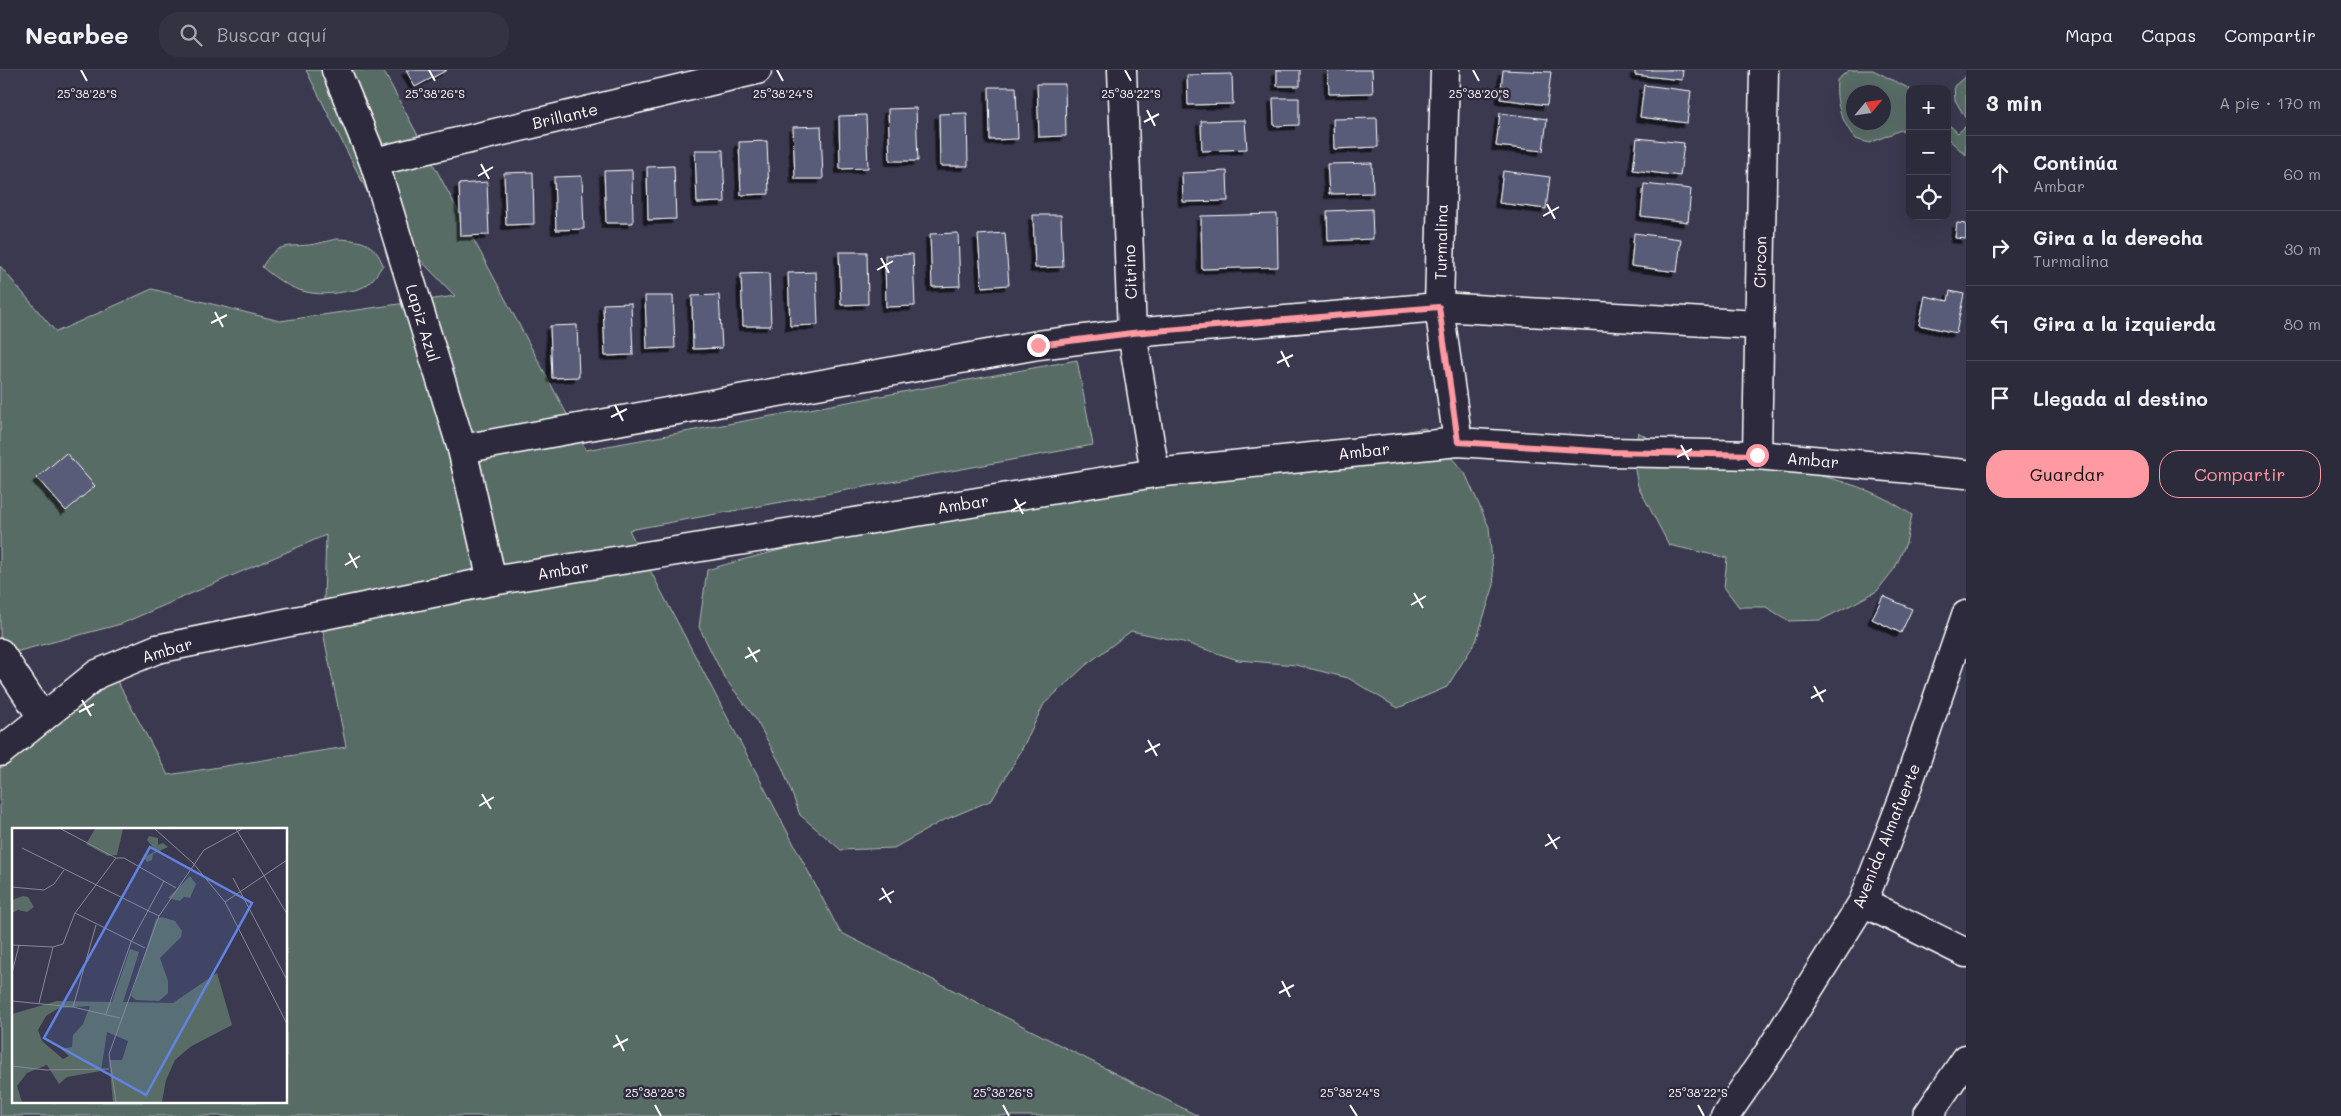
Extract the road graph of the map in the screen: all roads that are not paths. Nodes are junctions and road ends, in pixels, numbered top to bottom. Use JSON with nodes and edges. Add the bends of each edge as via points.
{"nodes":[{"id":1,"x":336,"y":70,"type":"edge"},
{"id":2,"x":757,"y":70,"type":"edge"},
{"id":3,"x":1122,"y":70,"type":"edge"},
{"id":4,"x":1445,"y":70,"type":"edge"},
{"id":5,"x":1764,"y":70,"type":"edge"},
{"id":6,"x":374,"y":162,"type":"junction"},
{"id":7,"x":1439,"y":307,"type":"junction"},
{"id":8,"x":1759,"y":325,"type":"junction"},
{"id":9,"x":1132,"y":333,"type":"junction"},
{"id":10,"x":1458,"y":442,"type":"junction"},
{"id":11,"x":462,"y":449,"type":"junction"},
{"id":12,"x":1757,"y":455,"type":"junction"},
{"id":13,"x":1155,"y":473,"type":"junction"},
{"id":14,"x":1966,"y":474,"type":"edge"},
{"id":15,"x":492,"y":581,"type":"junction"},
{"id":16,"x":1966,"y":616,"type":"edge"},
{"id":17,"x":0,"y":653,"type":"edge"},
{"id":18,"x":42,"y":717,"type":"junction"},
{"id":19,"x":0,"y":752,"type":"edge"},
{"id":20,"x":1863,"y":902,"type":"junction"},
{"id":21,"x":1966,"y":952,"type":"edge"},
{"id":22,"x":1966,"y":1059,"type":"edge"},
{"id":23,"x":1726,"y":1116,"type":"edge"},
{"id":24,"x":1927,"y":1116,"type":"edge"}],
"edges":[{"from":1,"to":6,"type":"street","name":"Lapiz Azul"},
{"from":2,"to":6,"type":"street","name":"Brillante"},
{"from":3,"to":9,"type":"street","name":"Citrino"},
{"from":4,"to":7,"type":"street","name":"Turmalina"},
{"from":5,"to":8,"type":"street","name":"Circon"},
{"from":6,"to":11,"type":"street","name":"Lapiz Azul"},
{"from":7,"to":8,"type":"street"},
{"from":7,"to":9,"type":"street"},
{"from":7,"to":10,"type":"street","name":"Turmalina"},
{"from":8,"to":12,"type":"street","name":"Circon"},
{"from":9,"to":11,"type":"street","via":[[1038,345]]},
{"from":9,"to":13,"type":"street","name":"Citrino"},
{"from":10,"to":12,"type":"street","name":"Ambar","via":[[1610,452]]},
{"from":10,"to":13,"type":"street","name":"Ambar"},
{"from":11,"to":15,"type":"street","name":"Lapiz Azul"},
{"from":12,"to":14,"type":"street","name":"Ambar"},
{"from":13,"to":15,"type":"street","name":"Ambar"},
{"from":15,"to":18,"type":"street","name":"Ambar","via":[[157,649],[96,674]]},
{"from":16,"to":20,"type":"street","name":"Avenida Almafuerte","via":[[1903,799]]},
{"from":17,"to":18,"type":"street"},
{"from":18,"to":19,"type":"street","name":"Ambar"},
{"from":20,"to":21,"type":"street"},
{"from":20,"to":23,"type":"street","name":"Avenida Almafuerte"},
{"from":22,"to":24,"type":"street"}]}
